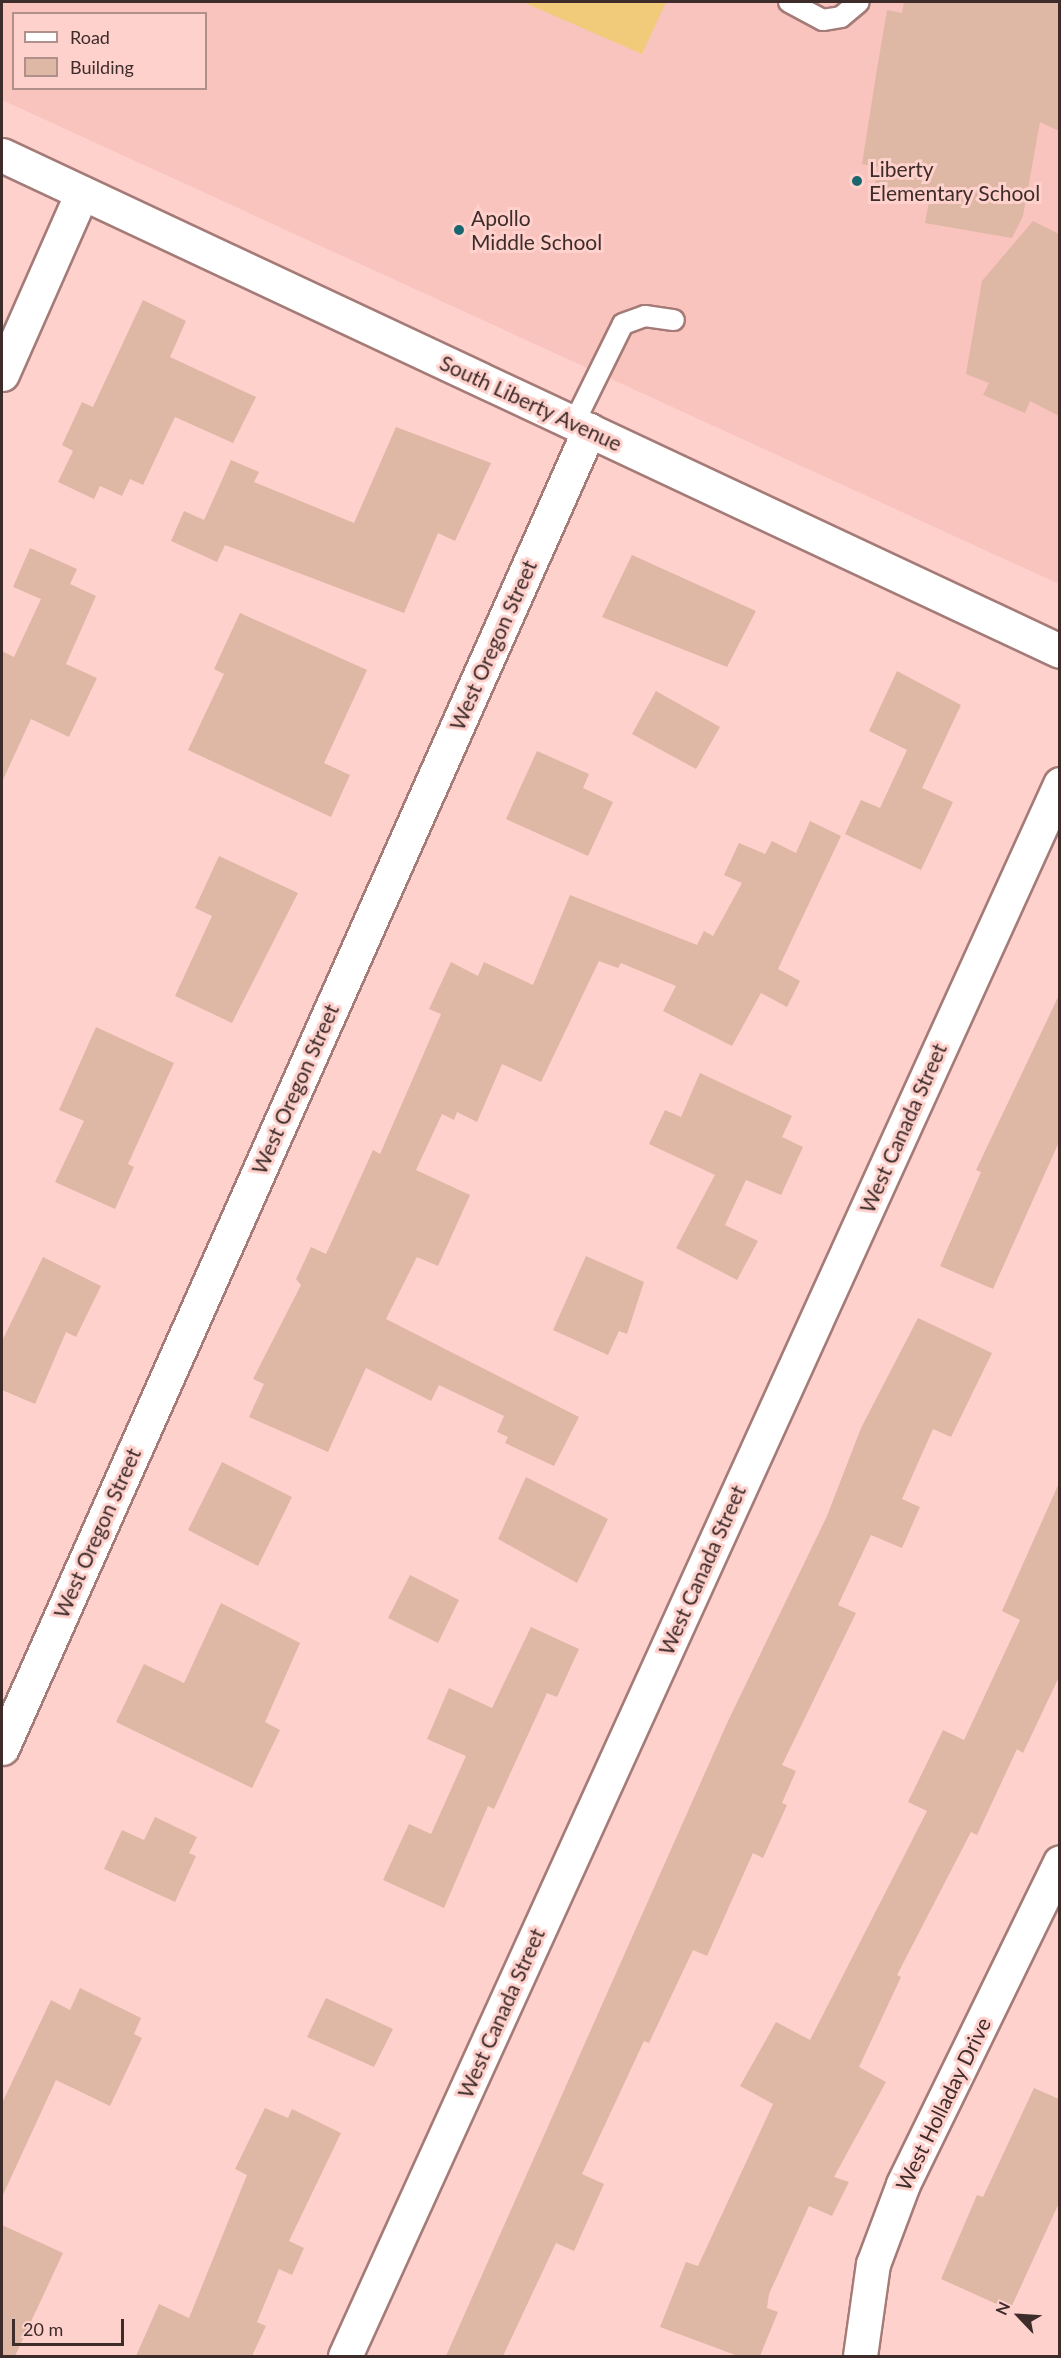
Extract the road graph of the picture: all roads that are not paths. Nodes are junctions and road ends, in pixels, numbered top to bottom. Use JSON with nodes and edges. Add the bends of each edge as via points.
{"nodes":[{"id":1,"x":789,"y":2,"type":"edge"},
{"id":2,"x":859,"y":2,"type":"edge"},
{"id":3,"x":2,"y":155,"type":"edge"},
{"id":4,"x":82,"y":193,"type":"junction"},
{"id":5,"x":674,"y":320,"type":"dead end"},
{"id":6,"x":2,"y":374,"type":"edge"},
{"id":7,"x":581,"y":427,"type":"junction"},
{"id":8,"x":1059,"y":651,"type":"edge"},
{"id":9,"x":1059,"y":784,"type":"edge"},
{"id":10,"x":2,"y":1748,"type":"edge"},
{"id":11,"x":1059,"y":1862,"type":"edge"},
{"id":12,"x":345,"y":2356,"type":"edge"},
{"id":13,"x":860,"y":2356,"type":"edge"}],
"edges":[{"from":1,"to":2,"type":"lane","via":[[823,20],[841,17]]},
{"from":3,"to":4,"type":"street","name":"South Liberty Avenue"},
{"from":4,"to":6,"type":"street"},
{"from":4,"to":7,"type":"street","name":"South Liberty Avenue"},
{"from":5,"to":7,"type":"lane","via":[[645,316],[623,324]]},
{"from":7,"to":8,"type":"street","name":"South Liberty Avenue"},
{"from":7,"to":10,"type":"street","name":"West Oregon Street"},
{"from":9,"to":12,"type":"street","name":"West Canada Street"},
{"from":11,"to":13,"type":"street","name":"West Holladay Drive","via":[[903,2184],[873,2264]]}]}
